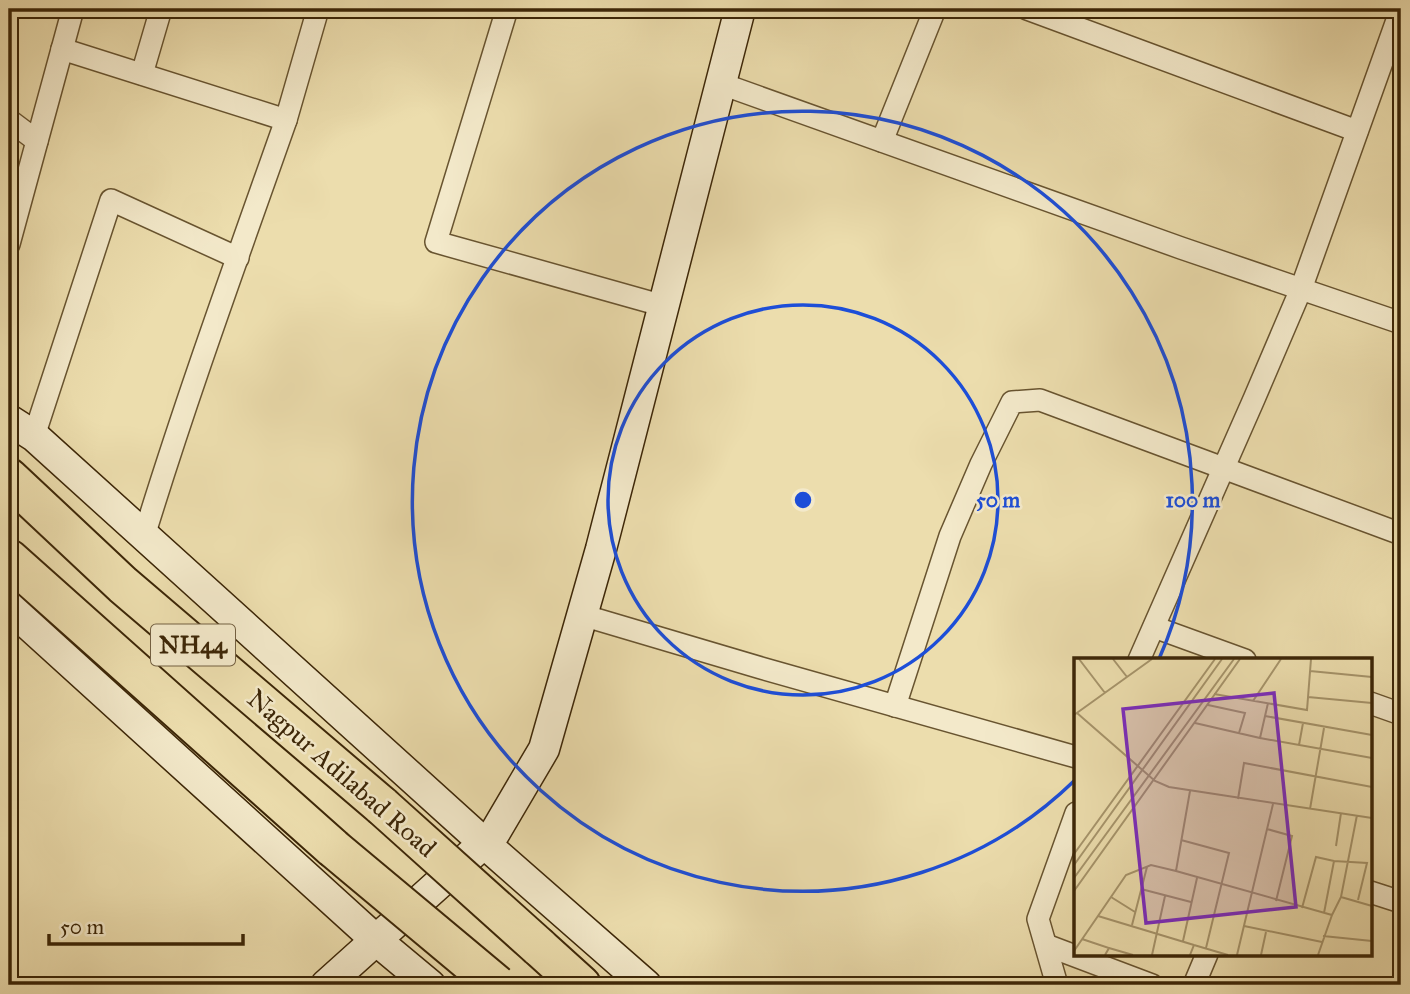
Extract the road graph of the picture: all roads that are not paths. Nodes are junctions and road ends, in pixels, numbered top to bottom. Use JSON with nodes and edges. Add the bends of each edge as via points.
{"nodes":[{"id":1,"x":73,"y":9,"type":"edge"},
{"id":2,"x":161,"y":9,"type":"edge"},
{"id":3,"x":318,"y":9,"type":"edge"},
{"id":4,"x":507,"y":9,"type":"edge"},
{"id":5,"x":740,"y":9,"type":"edge"},
{"id":6,"x":935,"y":9,"type":"edge"},
{"id":7,"x":1027,"y":9,"type":"edge"},
{"id":8,"x":1401,"y":9,"type":"edge"},
{"id":9,"x":62,"y":49,"type":"junction"},
{"id":10,"x":142,"y":74,"type":"junction"},
{"id":11,"x":722,"y":84,"type":"junction"},
{"id":12,"x":9,"y":120,"type":"edge"},
{"id":13,"x":286,"y":120,"type":"junction"},
{"id":14,"x":1357,"y":131,"type":"junction"},
{"id":15,"x":37,"y":141,"type":"junction"},
{"id":16,"x":882,"y":141,"type":"junction"},
{"id":17,"x":9,"y":244,"type":"edge"},
{"id":18,"x":238,"y":258,"type":"junction"},
{"id":19,"x":1301,"y":289,"type":"junction"},
{"id":20,"x":664,"y":306,"type":"junction"},
{"id":21,"x":1401,"y":323,"type":"edge"},
{"id":22,"x":9,"y":420,"type":"edge"},
{"id":23,"x":34,"y":436,"type":"junction"},
{"id":24,"x":1223,"y":468,"type":"junction"},
{"id":25,"x":9,"y":478,"type":"edge"},
{"id":26,"x":1401,"y":534,"type":"edge"},
{"id":27,"x":144,"y":537,"type":"junction"},
{"id":28,"x":9,"y":559,"type":"edge"},
{"id":29,"x":9,"y":607,"type":"edge"},
{"id":30,"x":582,"y":615,"type":"junction"},
{"id":31,"x":1154,"y":627,"type":"junction"},
{"id":32,"x":1140,"y":658,"type":"edge"},
{"id":33,"x":1239,"y":658,"type":"edge"},
{"id":34,"x":1372,"y":704,"type":"edge"},
{"id":35,"x":895,"y":706,"type":"junction"},
{"id":36,"x":1401,"y":714,"type":"edge"},
{"id":37,"x":1074,"y":756,"type":"edge"},
{"id":38,"x":1074,"y":819,"type":"edge"},
{"id":39,"x":484,"y":843,"type":"junction"},
{"id":40,"x":1372,"y":893,"type":"edge"},
{"id":41,"x":1401,"y":902,"type":"edge"},
{"id":42,"x":376,"y":940,"type":"junction"},
{"id":43,"x":1046,"y":945,"type":"junction"},
{"id":44,"x":1074,"y":956,"type":"edge"},
{"id":45,"x":1075,"y":956,"type":"edge"},
{"id":46,"x":1206,"y":956,"type":"edge"},
{"id":47,"x":326,"y":985,"type":"edge"},
{"id":48,"x":430,"y":985,"type":"edge"},
{"id":49,"x":497,"y":985,"type":"edge"},
{"id":50,"x":581,"y":985,"type":"edge"},
{"id":51,"x":646,"y":985,"type":"edge"},
{"id":52,"x":1057,"y":985,"type":"edge"},
{"id":53,"x":1152,"y":985,"type":"edge"},
{"id":54,"x":1194,"y":985,"type":"edge"}],
"edges":[{"from":1,"to":9,"type":"street"},
{"from":2,"to":10,"type":"street"},
{"from":3,"to":13,"type":"street"},
{"from":4,"to":20,"type":"street","via":[[436,242]]},
{"from":5,"to":11,"type":"street"},
{"from":6,"to":16,"type":"street"},
{"from":7,"to":14,"type":"street"},
{"from":8,"to":14,"type":"street"},
{"from":9,"to":10,"type":"street"},
{"from":9,"to":15,"type":"street"},
{"from":10,"to":13,"type":"street"},
{"from":11,"to":16,"type":"street"},
{"from":11,"to":20,"type":"street"},
{"from":12,"to":15,"type":"street"},
{"from":13,"to":18,"type":"street"},
{"from":14,"to":19,"type":"street"},
{"from":15,"to":17,"type":"street"},
{"from":16,"to":19,"type":"street"},
{"from":18,"to":23,"type":"street","via":[[111,200]]},
{"from":18,"to":27,"type":"street"},
{"from":19,"to":21,"type":"street"},
{"from":19,"to":24,"type":"street"},
{"from":20,"to":30,"type":"street"},
{"from":22,"to":23,"type":"street"},
{"from":23,"to":27,"type":"street"},
{"from":24,"to":26,"type":"street"},
{"from":24,"to":31,"type":"street"},
{"from":24,"to":35,"type":"street","via":[[1041,401],[1012,402],[950,536]]},
{"from":25,"to":50,"type":"highway","name":"Nagpur Adilabad Road","number":"NH44","bridge":true,"via":[[122,585],[382,806]]},
{"from":27,"to":39,"type":"street"},
{"from":28,"to":49,"type":"highway","number":"NH44","bridge":true,"via":[[333,848]]},
{"from":29,"to":42,"type":"street"},
{"from":30,"to":35,"type":"street"},
{"from":30,"to":39,"type":"street","via":[[544,749],[494,834]]},
{"from":31,"to":32,"type":"street"},
{"from":31,"to":33,"type":"street"},
{"from":34,"to":36,"type":"street"},
{"from":35,"to":37,"type":"street"},
{"from":38,"to":43,"type":"street","via":[[1038,919]]},
{"from":39,"to":42,"type":"street"},
{"from":39,"to":51,"type":"street"},
{"from":40,"to":41,"type":"street"},
{"from":42,"to":47,"type":"street"},
{"from":42,"to":48,"type":"street"},
{"from":43,"to":44,"type":"street"},
{"from":43,"to":52,"type":"street"},
{"from":45,"to":53,"type":"street"},
{"from":46,"to":54,"type":"street"}]}
